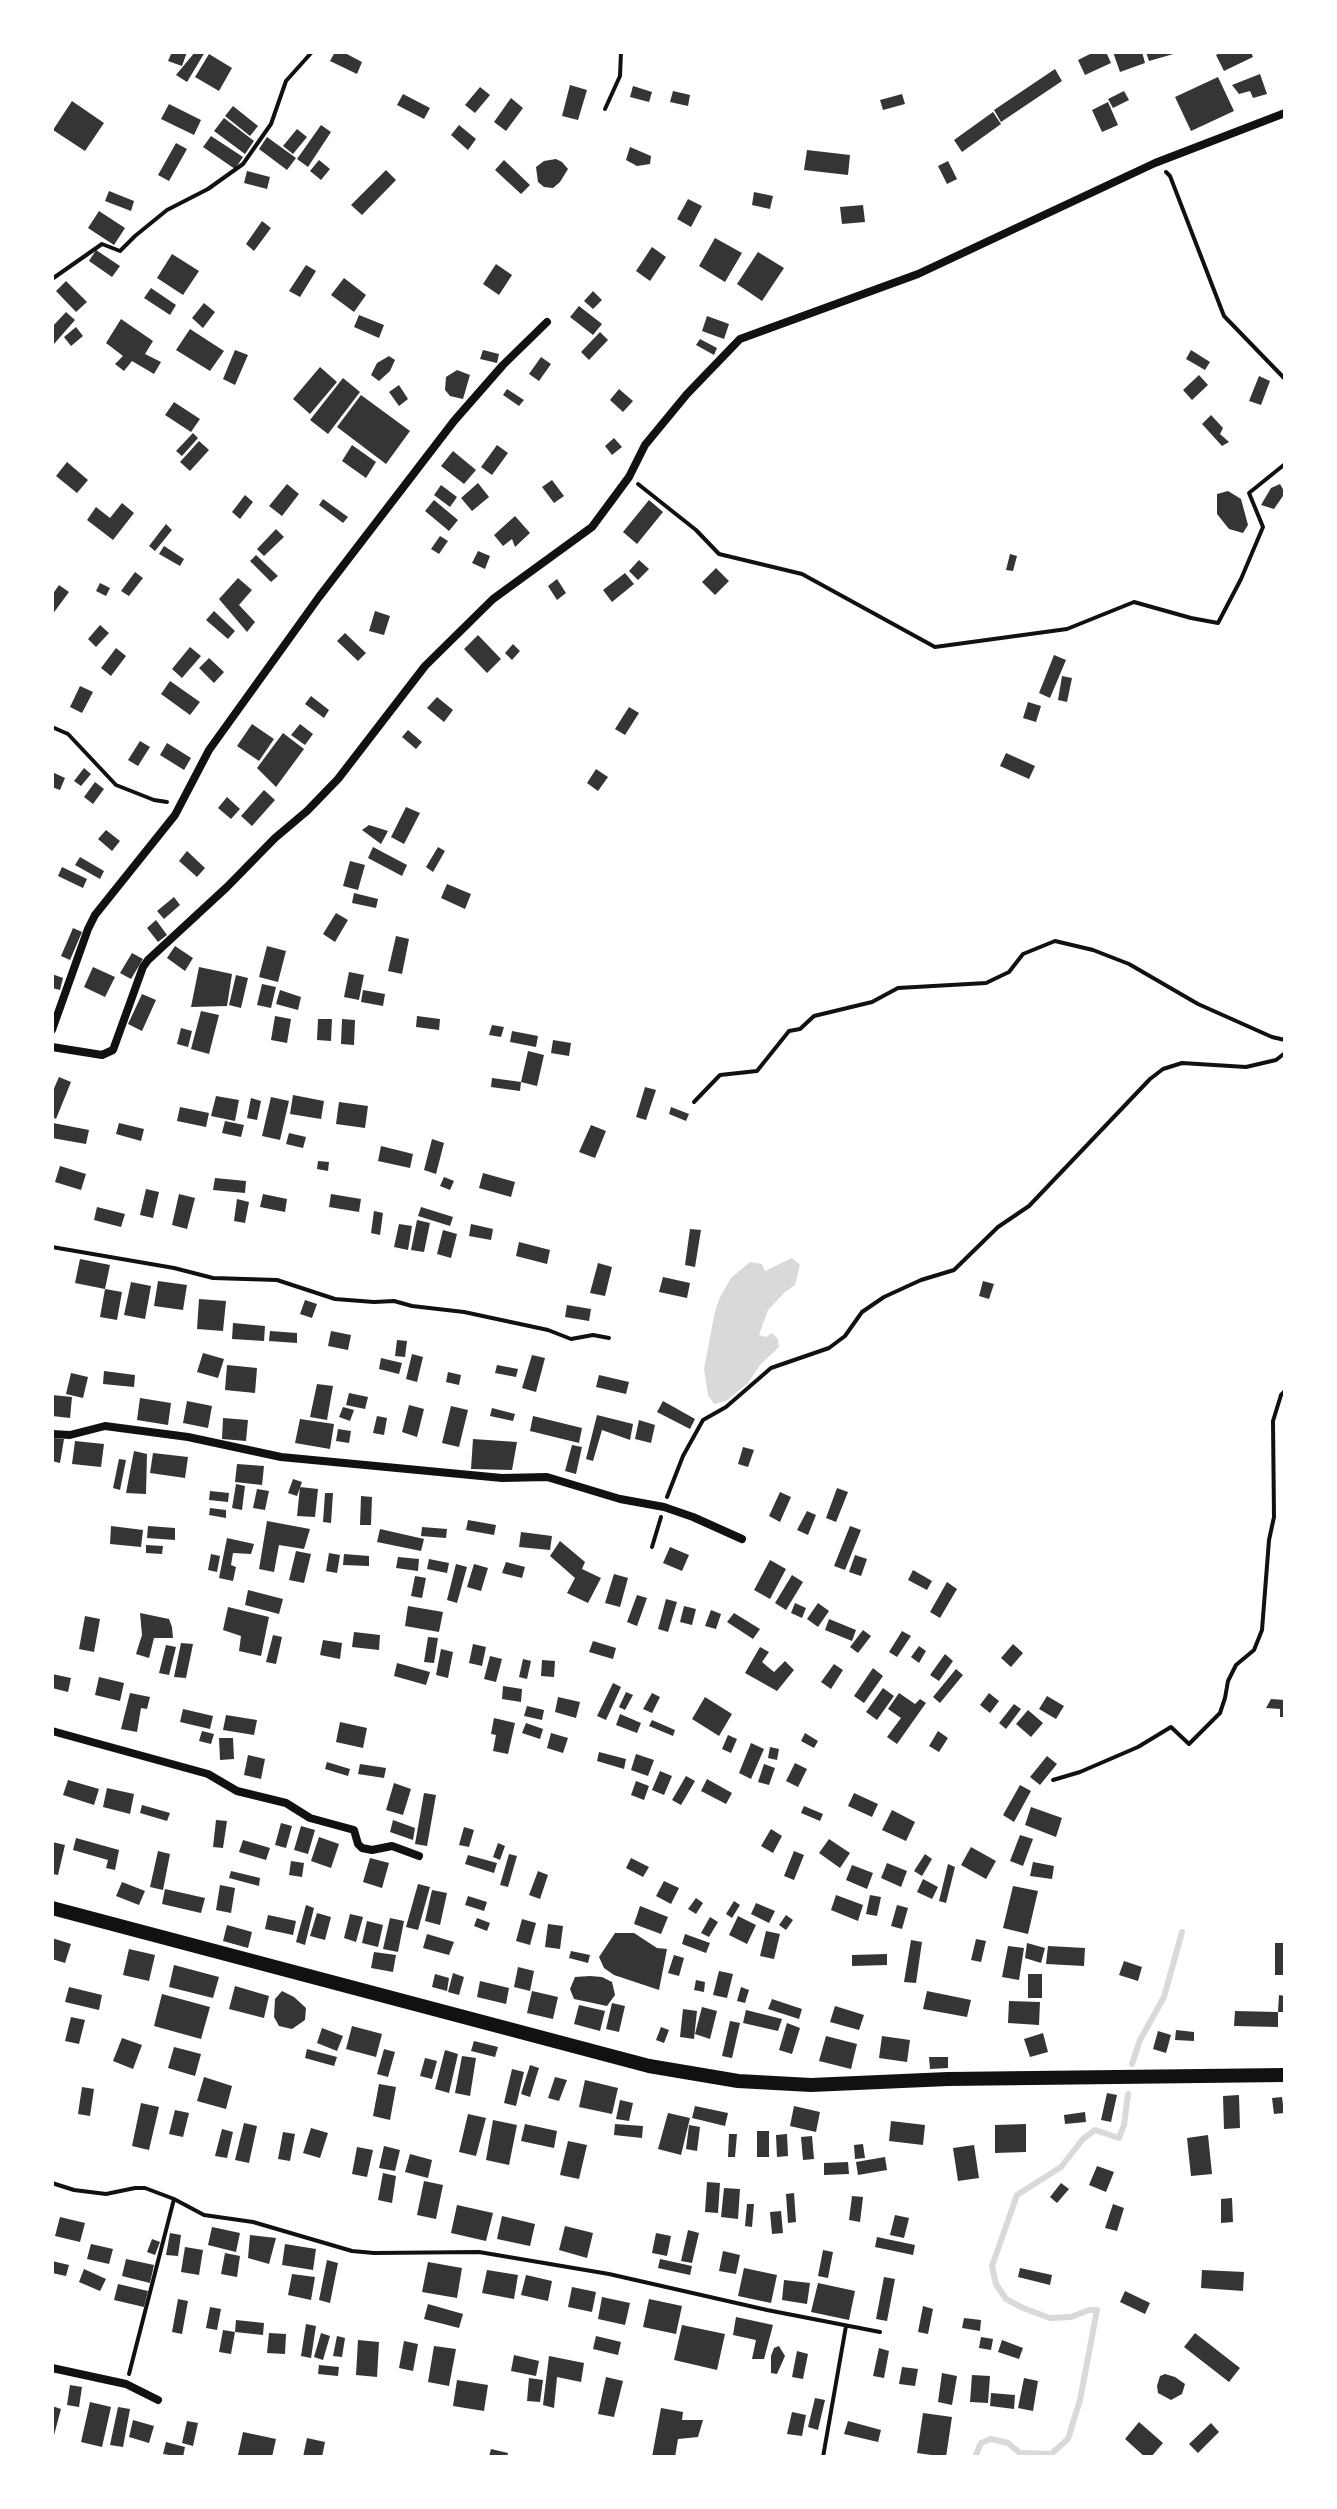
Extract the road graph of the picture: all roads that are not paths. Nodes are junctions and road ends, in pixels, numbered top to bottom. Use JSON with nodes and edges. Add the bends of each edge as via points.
{"nodes":[{"id":1,"x":1285,"y":113,"type":"edge"},
{"id":2,"x":547,"y":322,"type":"dead end"},
{"id":3,"x":52,"y":1030,"type":"edge"},
{"id":4,"x":52,"y":1047,"type":"edge"},
{"id":5,"x":52,"y":1434,"type":"edge"},
{"id":6,"x":742,"y":1539,"type":"dead end"},
{"id":7,"x":52,"y":1731,"type":"edge"},
{"id":8,"x":419,"y":1856,"type":"dead end"},
{"id":9,"x":52,"y":1908,"type":"edge"},
{"id":10,"x":1285,"y":2075,"type":"edge"},
{"id":11,"x":52,"y":2368,"type":"edge"},
{"id":12,"x":158,"y":2400,"type":"dead end"}],
"edges":[{"from":1,"to":4,"type":"street","via":[[1155,163],[918,274],[740,339],[645,445],[592,527],[493,599],[425,666],[318,800],[148,960],[113,1050],[102,1055]]},
{"from":2,"to":3,"type":"street","via":[[503,365],[407,480],[209,750],[175,815],[95,915]]},
{"from":5,"to":6,"type":"street","via":[[105,1426],[281,1457],[502,1478],[547,1477],[664,1507]]},
{"from":7,"to":8,"type":"street","via":[[208,1774],[232,1789],[282,1801],[305,1816],[354,1830],[362,1848],[392,1846]]},
{"from":9,"to":10,"type":"main road","via":[[649,2066],[738,2081],[811,2085]]},
{"from":11,"to":12,"type":"street","via":[[126,2384]]}]}
